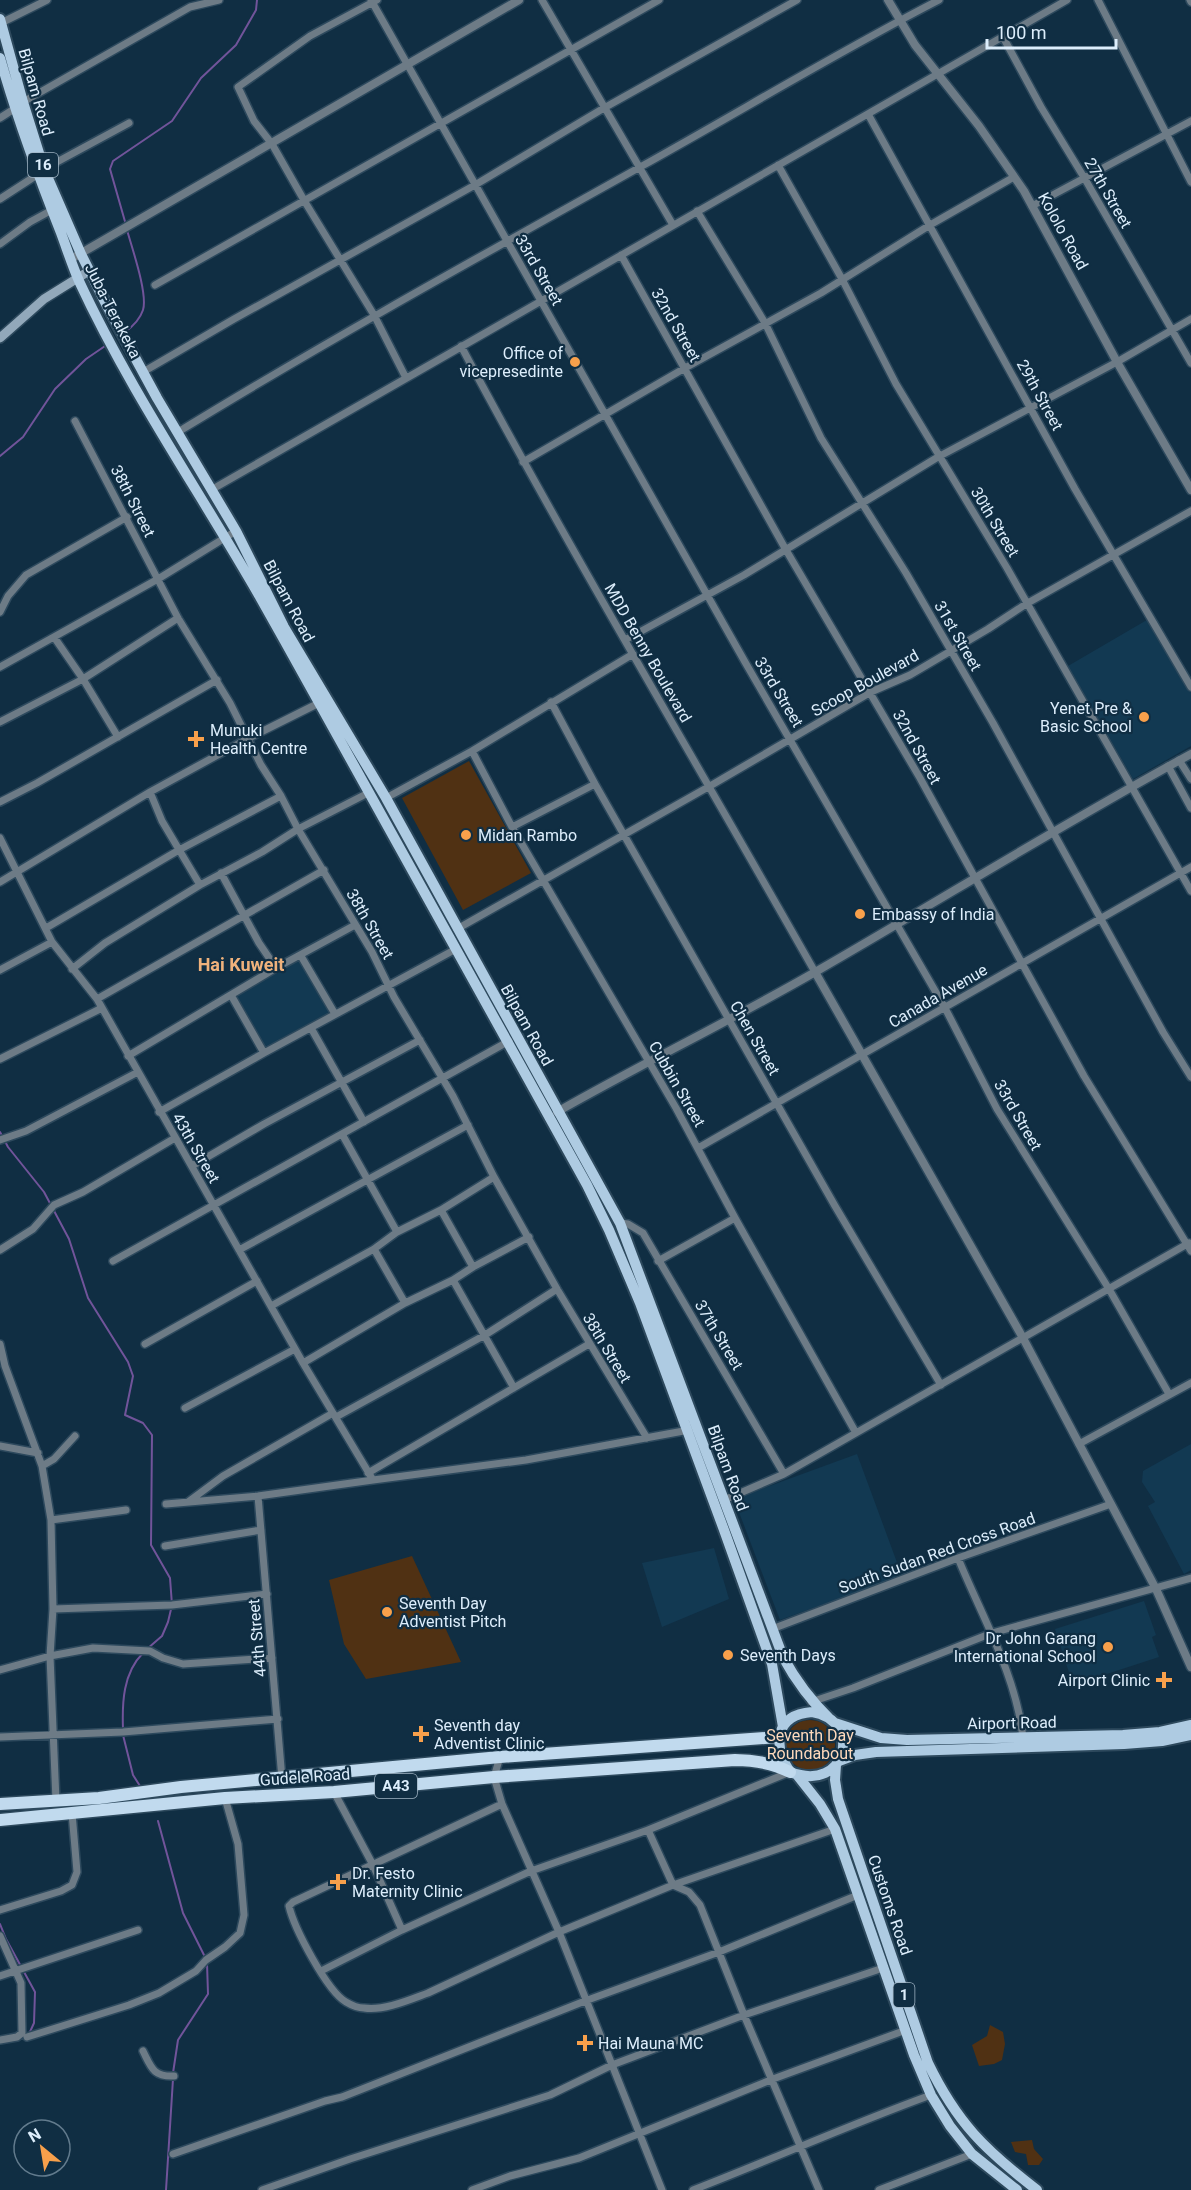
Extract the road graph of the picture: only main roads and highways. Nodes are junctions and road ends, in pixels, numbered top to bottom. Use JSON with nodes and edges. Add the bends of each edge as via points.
{"nodes":[{"id":1,"x":0,"y":21,"type":"edge"},
{"id":2,"x":0,"y":58,"type":"edge"},
{"id":3,"x":18,"y":105,"type":"junction"},
{"id":4,"x":41,"y":172,"type":"junction"},
{"id":5,"x":76,"y":257,"type":"junction"},
{"id":6,"x":89,"y":271,"type":"junction"},
{"id":7,"x":77,"y":278,"type":"junction"},
{"id":8,"x":106,"y":304,"type":"joint"},
{"id":9,"x":0,"y":338,"type":"edge"},
{"id":10,"x":142,"y":371,"type":"joint"},
{"id":11,"x":129,"y":376,"type":"joint"},
{"id":12,"x":513,"y":1040,"type":"junction"},
{"id":13,"x":692,"y":1429,"type":"junction"},
{"id":14,"x":832,"y":1721,"type":"junction"},
{"id":15,"x":1191,"y":1725,"type":"edge"},
{"id":16,"x":781,"y":1732,"type":"junction"},
{"id":17,"x":1191,"y":1735,"type":"edge"},
{"id":18,"x":838,"y":1763,"type":"junction"},
{"id":19,"x":793,"y":1773,"type":"junction"},
{"id":20,"x":0,"y":1804,"type":"edge"},
{"id":21,"x":0,"y":1820,"type":"edge"},
{"id":22,"x":1013,"y":2189,"type":"edge"},
{"id":23,"x":1037,"y":2190,"type":"edge"}],
"edges":[{"from":1,"to":3,"type":"main road","name":"Bilpam Road","number":"16"},
{"from":2,"to":3,"type":"main road","number":"16"},
{"from":3,"to":4,"type":"main road","name":"Bilpam Road","number":"16"},
{"from":4,"to":5,"type":"main road","name":"Bilpam Road","number":"16"},
{"from":4,"to":5,"type":"main road","number":"16","via":[[52,210]]},
{"from":5,"to":6,"type":"main road","name":"Bilpam Road","number":"16"},
{"from":5,"to":7,"type":"main road","name":"Juba-Terakeka"},
{"from":6,"to":7,"type":"main road"},
{"from":6,"to":8,"type":"main road","name":"Bilpam Road","number":"16"},
{"from":7,"to":9,"type":"main road","via":[[44,299]]},
{"from":7,"to":11,"type":"main road","name":"Juba-Terakeka"},
{"from":8,"to":10,"type":"main road","name":"Juba-Terakeka"},
{"from":10,"to":12,"type":"main road","name":"Bilpam Road","via":[[236,531],[284,627],[386,798]]},
{"from":11,"to":12,"type":"main road","name":"Bilpam Road","via":[[226,537],[456,949]]},
{"from":12,"to":13,"type":"main road","name":"Bilpam Road","via":[[609,1230]]},
{"from":12,"to":13,"type":"main road","name":"Bilpam Road","via":[[620,1223]]},
{"from":13,"to":14,"type":"main road","name":"Bilpam Road","via":[[724,1500],[788,1666],[811,1702]]},
{"from":13,"to":16,"type":"main road","name":"Bilpam Road","via":[[772,1664]]},
{"from":14,"to":15,"type":"main road","name":"Airport Road","via":[[881,1738],[907,1740],[1124,1735]]},
{"from":14,"to":16,"type":"main road","via":[[818,1713],[805,1713],[793,1718]]},
{"from":14,"to":18,"type":"main road","number":"1","via":[[840,1730],[843,1746]]},
{"from":16,"to":19,"type":"main road","number":"1","via":[[780,1758]]},
{"from":16,"to":20,"type":"highway","name":"Gudele Road","number":"A43"},
{"from":17,"to":18,"type":"main road","name":"Airport Road","via":[[1124,1744],[876,1752]]},
{"from":18,"to":19,"type":"main road","via":[[825,1774],[811,1778]]},
{"from":18,"to":23,"type":"main road","name":"Customs Road","number":"1","via":[[838,1799],[928,2063],[976,2139]]},
{"from":19,"to":21,"type":"highway","name":"Gudele Road","number":"A43","via":[[775,1764],[735,1760],[225,1798]]},
{"from":19,"to":22,"type":"main road","name":"Customs Road","number":"1","via":[[835,1829],[931,2095],[972,2154]]}]}
